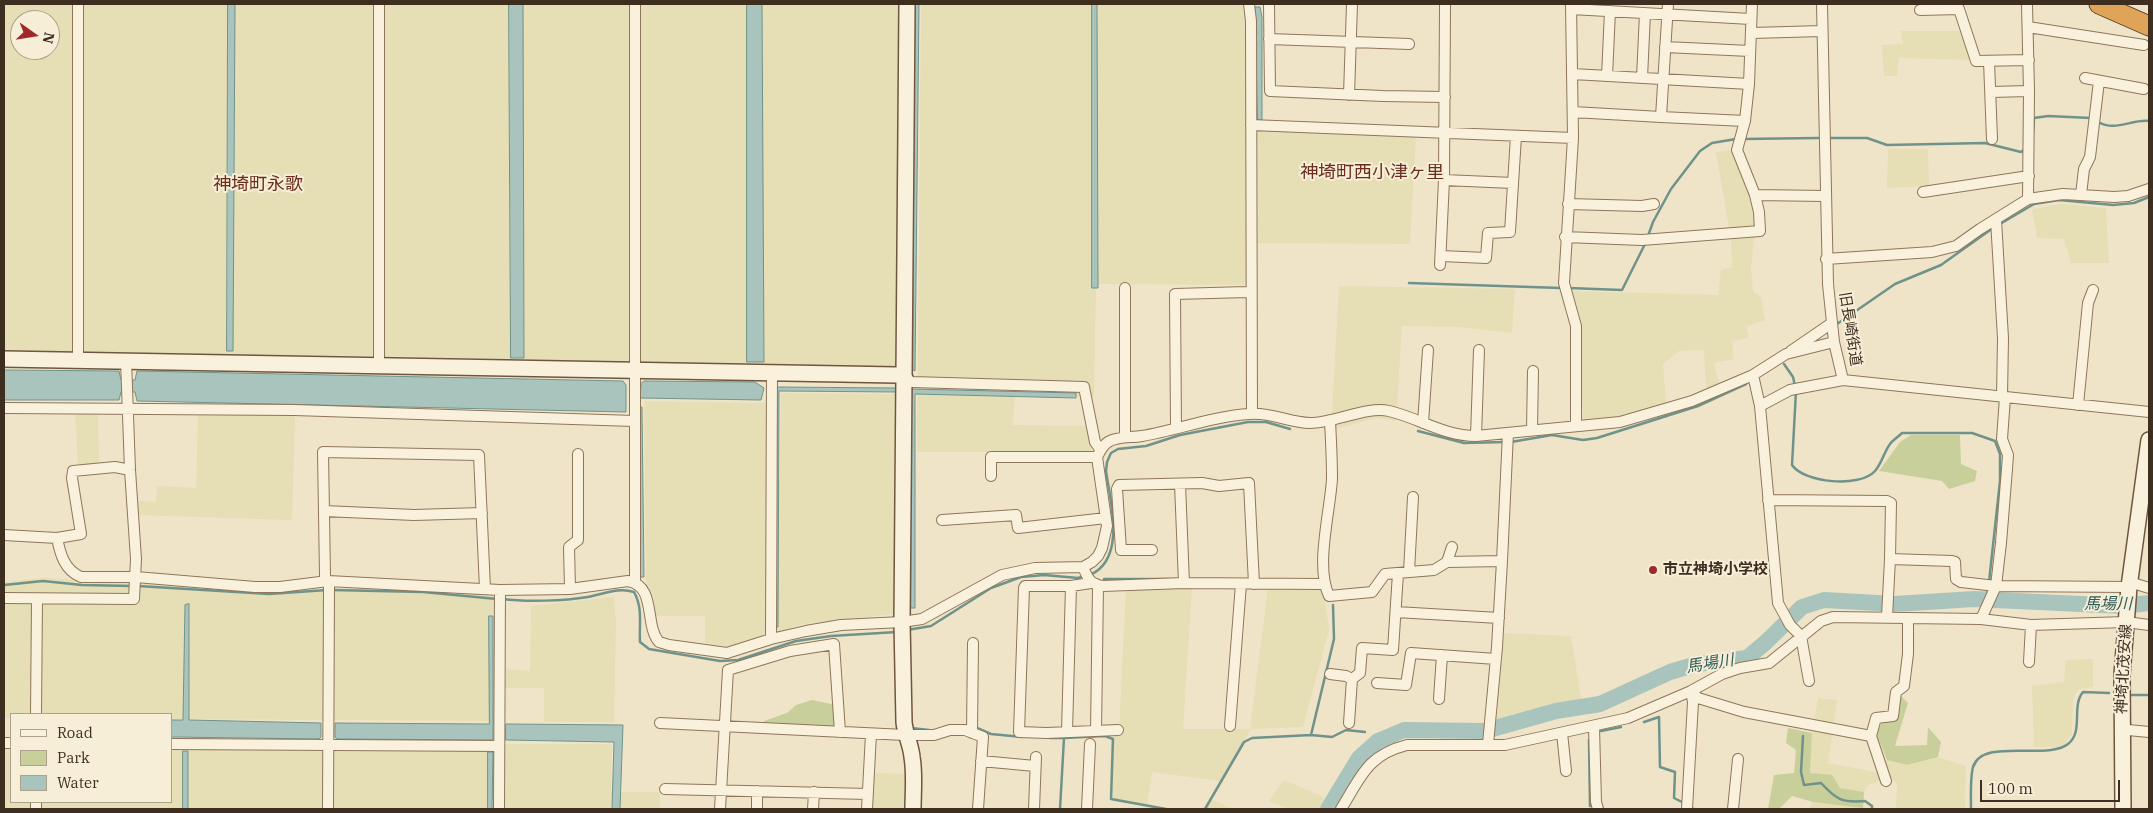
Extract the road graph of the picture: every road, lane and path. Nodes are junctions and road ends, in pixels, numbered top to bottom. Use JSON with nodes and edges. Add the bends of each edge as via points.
{"nodes":[{"id":1,"x":78,"y":4,"type":"edge"},
{"id":2,"x":380,"y":4,"type":"edge"},
{"id":3,"x":636,"y":4,"type":"edge"},
{"id":4,"x":907,"y":4,"type":"edge"},
{"id":5,"x":1249,"y":4,"type":"edge"},
{"id":6,"x":1269,"y":4,"type":"edge"},
{"id":7,"x":1352,"y":4,"type":"edge"},
{"id":8,"x":1445,"y":4,"type":"edge"},
{"id":9,"x":1752,"y":4,"type":"edge"},
{"id":10,"x":1822,"y":4,"type":"edge"},
{"id":11,"x":2027,"y":4,"type":"edge"},
{"id":12,"x":2099,"y":4,"type":"edge"},
{"id":13,"x":1571,"y":7,"type":"edge"},
{"id":14,"x":1667,"y":9,"type":"edge"},
{"id":15,"x":1920,"y":10,"type":"dead end"},
{"id":16,"x":1610,"y":11,"type":"junction"},
{"id":17,"x":1645,"y":13,"type":"junction"},
{"id":18,"x":1751,"y":19,"type":"junction"},
{"id":19,"x":2149,"y":26,"type":"edge"},
{"id":20,"x":2028,"y":27,"type":"junction"},
{"id":21,"x":1822,"y":31,"type":"junction"},
{"id":22,"x":1752,"y":33,"type":"junction"},
{"id":23,"x":1269,"y":39,"type":"junction"},
{"id":24,"x":1351,"y":42,"type":"junction"},
{"id":25,"x":1409,"y":44,"type":"dead end"},
{"id":26,"x":2144,"y":45,"type":"dead end"},
{"id":27,"x":1665,"y":47,"type":"junction"},
{"id":28,"x":1750,"y":51,"type":"junction"},
{"id":29,"x":1989,"y":60,"type":"junction"},
{"id":30,"x":2029,"y":60,"type":"junction"},
{"id":31,"x":1572,"y":74,"type":"junction"},
{"id":32,"x":1607,"y":76,"type":"junction"},
{"id":33,"x":1642,"y":78,"type":"junction"},
{"id":34,"x":2085,"y":78,"type":"dead end"},
{"id":35,"x":1663,"y":79,"type":"junction"},
{"id":36,"x":2099,"y":81,"type":"junction"},
{"id":37,"x":1749,"y":84,"type":"junction"},
{"id":38,"x":2144,"y":89,"type":"dead end"},
{"id":39,"x":2029,"y":91,"type":"junction"},
{"id":40,"x":1991,"y":92,"type":"junction"},
{"id":41,"x":1349,"y":95,"type":"junction"},
{"id":42,"x":1445,"y":97,"type":"junction"},
{"id":43,"x":1573,"y":112,"type":"junction"},
{"id":44,"x":1661,"y":117,"type":"junction"},
{"id":45,"x":1745,"y":120,"type":"junction"},
{"id":46,"x":1252,"y":125,"type":"junction"},
{"id":47,"x":1444,"y":133,"type":"junction"},
{"id":48,"x":1516,"y":136,"type":"junction"},
{"id":49,"x":1573,"y":138,"type":"junction"},
{"id":50,"x":1992,"y":139,"type":"dead end"},
{"id":51,"x":2028,"y":176,"type":"junction"},
{"id":52,"x":1444,"y":180,"type":"junction"},
{"id":53,"x":1513,"y":183,"type":"junction"},
{"id":54,"x":2149,"y":189,"type":"edge"},
{"id":55,"x":1923,"y":192,"type":"dead end"},
{"id":56,"x":1755,"y":195,"type":"junction"},
{"id":57,"x":2081,"y":195,"type":"junction"},
{"id":58,"x":1825,"y":196,"type":"junction"},
{"id":59,"x":2028,"y":199,"type":"junction"},
{"id":60,"x":1568,"y":204,"type":"junction"},
{"id":61,"x":1654,"y":204,"type":"dead end"},
{"id":62,"x":1996,"y":225,"type":"junction"},
{"id":63,"x":1565,"y":237,"type":"junction"},
{"id":64,"x":1826,"y":259,"type":"junction"},
{"id":65,"x":1125,"y":288,"type":"dead end"},
{"id":66,"x":2093,"y":290,"type":"dead end"},
{"id":67,"x":1247,"y":292,"type":"dead end"},
{"id":68,"x":1832,"y":323,"type":"junction"},
{"id":69,"x":1834,"y":342,"type":"junction"},
{"id":70,"x":1428,"y":350,"type":"dead end"},
{"id":71,"x":1480,"y":350,"type":"dead end"},
{"id":72,"x":1786,"y":354,"type":"junction"},
{"id":73,"x":4,"y":359,"type":"edge"},
{"id":74,"x":78,"y":359,"type":"junction"},
{"id":75,"x":126,"y":360,"type":"junction"},
{"id":76,"x":378,"y":365,"type":"junction"},
{"id":77,"x":634,"y":370,"type":"junction"},
{"id":78,"x":1533,"y":372,"type":"dead end"},
{"id":79,"x":772,"y":373,"type":"junction"},
{"id":80,"x":1753,"y":375,"type":"junction"},
{"id":81,"x":904,"y":378,"type":"junction"},
{"id":82,"x":1843,"y":380,"type":"junction"},
{"id":83,"x":2004,"y":397,"type":"junction"},
{"id":84,"x":2078,"y":405,"type":"junction"},
{"id":85,"x":1760,"y":406,"type":"junction"},
{"id":86,"x":4,"y":408,"type":"edge"},
{"id":87,"x":128,"y":409,"type":"junction"},
{"id":88,"x":2149,"y":412,"type":"edge"},
{"id":89,"x":1252,"y":414,"type":"junction"},
{"id":90,"x":634,"y":421,"type":"junction"},
{"id":91,"x":1330,"y":421,"type":"junction"},
{"id":92,"x":1423,"y":423,"type":"junction"},
{"id":93,"x":1576,"y":425,"type":"junction"},
{"id":94,"x":1176,"y":428,"type":"junction"},
{"id":95,"x":1532,"y":430,"type":"junction"},
{"id":96,"x":1508,"y":434,"type":"junction"},
{"id":97,"x":1476,"y":436,"type":"junction"},
{"id":98,"x":1125,"y":437,"type":"junction"},
{"id":99,"x":2149,"y":440,"type":"edge"},
{"id":100,"x":1099,"y":453,"type":"junction"},
{"id":101,"x":578,"y":454,"type":"dead end"},
{"id":102,"x":130,"y":470,"type":"junction"},
{"id":103,"x":991,"y":476,"type":"dead end"},
{"id":104,"x":1180,"y":484,"type":"junction"},
{"id":105,"x":1413,"y":497,"type":"dead end"},
{"id":106,"x":1768,"y":500,"type":"junction"},
{"id":107,"x":324,"y":511,"type":"junction"},
{"id":108,"x":482,"y":513,"type":"junction"},
{"id":109,"x":942,"y":520,"type":"dead end"},
{"id":110,"x":1112,"y":524,"type":"junction"},
{"id":111,"x":4,"y":535,"type":"edge"},
{"id":112,"x":57,"y":538,"type":"junction"},
{"id":113,"x":1452,"y":547,"type":"dead end"},
{"id":114,"x":1152,"y":550,"type":"dead end"},
{"id":115,"x":1890,"y":558,"type":"junction"},
{"id":116,"x":1502,"y":561,"type":"junction"},
{"id":117,"x":1447,"y":562,"type":"junction"},
{"id":118,"x":1404,"y":572,"type":"junction"},
{"id":119,"x":1089,"y":577,"type":"junction"},
{"id":120,"x":1022,"y":578,"type":"junction"},
{"id":121,"x":635,"y":582,"type":"junction"},
{"id":122,"x":135,"y":583,"type":"junction"},
{"id":123,"x":1184,"y":584,"type":"junction"},
{"id":124,"x":1241,"y":584,"type":"junction"},
{"id":125,"x":1254,"y":584,"type":"junction"},
{"id":126,"x":1323,"y":584,"type":"junction"},
{"id":127,"x":1071,"y":586,"type":"junction"},
{"id":128,"x":329,"y":587,"type":"junction"},
{"id":129,"x":1991,"y":587,"type":"junction"},
{"id":130,"x":2149,"y":588,"type":"edge"},
{"id":131,"x":485,"y":589,"type":"junction"},
{"id":132,"x":570,"y":590,"type":"junction"},
{"id":133,"x":2129,"y":590,"type":"junction"},
{"id":134,"x":500,"y":596,"type":"junction"},
{"id":135,"x":4,"y":598,"type":"edge"},
{"id":136,"x":37,"y":599,"type":"junction"},
{"id":137,"x":1396,"y":612,"type":"junction"},
{"id":138,"x":1887,"y":613,"type":"junction"},
{"id":139,"x":1983,"y":614,"type":"junction"},
{"id":140,"x":1499,"y":618,"type":"junction"},
{"id":141,"x":1908,"y":618,"type":"junction"},
{"id":142,"x":2126,"y":622,"type":"junction"},
{"id":143,"x":2031,"y":624,"type":"junction"},
{"id":144,"x":2149,"y":625,"type":"edge"},
{"id":145,"x":902,"y":629,"type":"junction"},
{"id":146,"x":1801,"y":636,"type":"junction"},
{"id":147,"x":771,"y":639,"type":"junction"},
{"id":148,"x":973,"y":642,"type":"dead end"},
{"id":149,"x":1442,"y":655,"type":"junction"},
{"id":150,"x":1496,"y":659,"type":"junction"},
{"id":151,"x":2029,"y":662,"type":"dead end"},
{"id":152,"x":1330,"y":674,"type":"dead end"},
{"id":153,"x":1352,"y":679,"type":"junction"},
{"id":154,"x":1809,"y":681,"type":"dead end"},
{"id":155,"x":1377,"y":683,"type":"dead end"},
{"id":156,"x":1691,"y":690,"type":"junction"},
{"id":157,"x":1440,"y":699,"type":"dead end"},
{"id":158,"x":36,"y":713,"type":"edge"},
{"id":159,"x":1349,"y":722,"type":"dead end"},
{"id":160,"x":660,"y":723,"type":"dead end"},
{"id":161,"x":1230,"y":726,"type":"dead end"},
{"id":162,"x":724,"y":727,"type":"junction"},
{"id":163,"x":1594,"y":727,"type":"junction"},
{"id":164,"x":2121,"y":727,"type":"junction"},
{"id":165,"x":1118,"y":730,"type":"dead end"},
{"id":166,"x":1096,"y":731,"type":"junction"},
{"id":167,"x":840,"y":732,"type":"junction"},
{"id":168,"x":972,"y":732,"type":"junction"},
{"id":169,"x":1067,"y":732,"type":"junction"},
{"id":170,"x":2149,"y":732,"type":"edge"},
{"id":171,"x":1562,"y":733,"type":"junction"},
{"id":172,"x":871,"y":734,"type":"junction"},
{"id":173,"x":905,"y":735,"type":"junction"},
{"id":174,"x":1871,"y":736,"type":"junction"},
{"id":175,"x":172,"y":744,"type":"edge"},
{"id":176,"x":1090,"y":744,"type":"dead end"},
{"id":177,"x":1488,"y":744,"type":"junction"},
{"id":178,"x":328,"y":745,"type":"junction"},
{"id":179,"x":499,"y":746,"type":"junction"},
{"id":180,"x":1738,"y":758,"type":"dead end"},
{"id":181,"x":981,"y":761,"type":"junction"},
{"id":182,"x":1566,"y":772,"type":"dead end"},
{"id":183,"x":1886,"y":781,"type":"dead end"},
{"id":184,"x":665,"y":789,"type":"dead end"},
{"id":185,"x":721,"y":790,"type":"junction"},
{"id":186,"x":757,"y":791,"type":"junction"},
{"id":187,"x":814,"y":792,"type":"junction"},
{"id":188,"x":868,"y":794,"type":"junction"},
{"id":189,"x":328,"y":809,"type":"edge"},
{"id":190,"x":499,"y":809,"type":"edge"},
{"id":191,"x":720,"y":809,"type":"edge"},
{"id":192,"x":757,"y":809,"type":"edge"},
{"id":193,"x":814,"y":809,"type":"edge"},
{"id":194,"x":867,"y":809,"type":"edge"},
{"id":195,"x":913,"y":809,"type":"edge"},
{"id":196,"x":978,"y":809,"type":"edge"},
{"id":197,"x":1034,"y":809,"type":"edge"},
{"id":198,"x":1087,"y":809,"type":"edge"},
{"id":199,"x":1341,"y":809,"type":"edge"},
{"id":200,"x":1598,"y":809,"type":"edge"},
{"id":201,"x":1687,"y":809,"type":"edge"},
{"id":202,"x":1733,"y":809,"type":"edge"},
{"id":203,"x":2122,"y":809,"type":"edge"}],
"edges":[{"from":1,"to":74,"type":"street"},
{"from":2,"to":76,"type":"street"},
{"from":3,"to":77,"type":"street"},
{"from":4,"to":81,"type":"street"},
{"from":5,"to":46,"type":"street"},
{"from":6,"to":23,"type":"street"},
{"from":7,"to":24,"type":"street"},
{"from":8,"to":42,"type":"street"},
{"from":9,"to":18,"type":"street"},
{"from":10,"to":21,"type":"street","name":"旧長崎街道"},
{"from":11,"to":20,"type":"street"},
{"from":12,"to":19,"type":"highway"},
{"from":13,"to":16,"type":"street"},
{"from":13,"to":31,"type":"street"},
{"from":14,"to":17,"type":"street"},
{"from":14,"to":18,"type":"street"},
{"from":14,"to":27,"type":"street"},
{"from":15,"to":29,"type":"street","via":[[1959,9],[1976,61]]},
{"from":16,"to":17,"type":"street"},
{"from":16,"to":32,"type":"street"},
{"from":17,"to":33,"type":"street"},
{"from":18,"to":22,"type":"street"},
{"from":20,"to":26,"type":"street"},
{"from":20,"to":30,"type":"street"},
{"from":21,"to":22,"type":"street"},
{"from":21,"to":58,"type":"street","name":"旧長崎街道"},
{"from":22,"to":28,"type":"street"},
{"from":23,"to":24,"type":"street"},
{"from":23,"to":41,"type":"street","via":[[1270,91]]},
{"from":24,"to":25,"type":"street"},
{"from":24,"to":41,"type":"street"},
{"from":27,"to":28,"type":"street"},
{"from":27,"to":35,"type":"street"},
{"from":28,"to":37,"type":"street"},
{"from":29,"to":30,"type":"street"},
{"from":29,"to":40,"type":"street"},
{"from":30,"to":39,"type":"street"},
{"from":31,"to":32,"type":"street"},
{"from":31,"to":43,"type":"street"},
{"from":32,"to":33,"type":"street"},
{"from":33,"to":35,"type":"street"},
{"from":34,"to":36,"type":"street"},
{"from":35,"to":37,"type":"street"},
{"from":35,"to":44,"type":"street"},
{"from":36,"to":38,"type":"street"},
{"from":36,"to":57,"type":"street","via":[[2090,157],[2084,169]]},
{"from":37,"to":45,"type":"street"},
{"from":39,"to":40,"type":"street"},
{"from":39,"to":51,"type":"street"},
{"from":40,"to":50,"type":"street"},
{"from":41,"to":42,"type":"street"},
{"from":42,"to":47,"type":"street"},
{"from":43,"to":44,"type":"street"},
{"from":43,"to":49,"type":"street"},
{"from":44,"to":45,"type":"street"},
{"from":45,"to":56,"type":"street","via":[[1737,150]]},
{"from":46,"to":47,"type":"street"},
{"from":46,"to":89,"type":"street"},
{"from":47,"to":48,"type":"street"},
{"from":47,"to":52,"type":"street"},
{"from":48,"to":49,"type":"street"},
{"from":48,"to":53,"type":"street"},
{"from":49,"to":60,"type":"street"},
{"from":51,"to":55,"type":"street"},
{"from":51,"to":59,"type":"street"},
{"from":52,"to":53,"type":"street"},
{"from":52,"to":53,"type":"street","via":[[1440,260],[1486,258],[1488,233],[1510,232]]},
{"from":54,"to":57,"type":"street","via":[[2128,196]]},
{"from":56,"to":58,"type":"street"},
{"from":56,"to":63,"type":"street","via":[[1760,212],[1760,231],[1647,239]]},
{"from":57,"to":59,"type":"street","via":[[2047,195]]},
{"from":58,"to":64,"type":"street","name":"旧長崎街道"},
{"from":59,"to":62,"type":"street"},
{"from":60,"to":61,"type":"street"},
{"from":60,"to":63,"type":"street"},
{"from":62,"to":64,"type":"street","via":[[1956,246],[1932,252]]},
{"from":62,"to":83,"type":"street"},
{"from":63,"to":93,"type":"street","via":[[1564,287],[1576,326]]},
{"from":64,"to":68,"type":"street","name":"旧長崎街道"},
{"from":65,"to":98,"type":"street"},
{"from":66,"to":84,"type":"street","via":[[2088,303]]},
{"from":67,"to":94,"type":"street","via":[[1175,294]]},
{"from":68,"to":69,"type":"street","name":"旧長崎街道"},
{"from":68,"to":72,"type":"street"},
{"from":69,"to":72,"type":"street"},
{"from":69,"to":82,"type":"street","name":"旧長崎街道"},
{"from":70,"to":92,"type":"street"},
{"from":71,"to":97,"type":"street"},
{"from":72,"to":80,"type":"street"},
{"from":73,"to":74,"type":"street"},
{"from":74,"to":75,"type":"street"},
{"from":75,"to":76,"type":"street"},
{"from":75,"to":87,"type":"street"},
{"from":76,"to":77,"type":"street"},
{"from":77,"to":79,"type":"street"},
{"from":77,"to":90,"type":"street"},
{"from":78,"to":95,"type":"street"},
{"from":79,"to":81,"type":"street","via":[[897,375]]},
{"from":79,"to":147,"type":"street"},
{"from":80,"to":85,"type":"street"},
{"from":80,"to":93,"type":"street","via":[[1692,401],[1656,412],[1620,422]]},
{"from":81,"to":100,"type":"street","via":[[912,382],[1084,387]]},
{"from":81,"to":145,"type":"street"},
{"from":82,"to":83,"type":"street","name":"旧長崎街道"},
{"from":82,"to":85,"type":"street","via":[[1794,389]]},
{"from":83,"to":84,"type":"street","name":"旧長崎街道"},
{"from":83,"to":129,"type":"street","via":[[2002,439],[2008,455]]},
{"from":84,"to":88,"type":"street","name":"旧長崎街道"},
{"from":85,"to":106,"type":"street"},
{"from":86,"to":87,"type":"street"},
{"from":87,"to":90,"type":"street","via":[[294,410]]},
{"from":87,"to":102,"type":"street"},
{"from":89,"to":91,"type":"street","via":[[1309,423]]},
{"from":89,"to":94,"type":"street","via":[[1227,416]]},
{"from":90,"to":121,"type":"street"},
{"from":91,"to":92,"type":"street","via":[[1375,410]]},
{"from":91,"to":126,"type":"street","via":[[1332,479]]},
{"from":92,"to":97,"type":"street","via":[[1461,436]]},
{"from":93,"to":95,"type":"street"},
{"from":94,"to":98,"type":"street"},
{"from":95,"to":96,"type":"street"},
{"from":96,"to":97,"type":"street"},
{"from":96,"to":116,"type":"street"},
{"from":98,"to":100,"type":"street","via":[[1108,442]]},
{"from":99,"to":133,"type":"street","name":"神埼北茂安線"},
{"from":100,"to":103,"type":"street","via":[[991,457]]},
{"from":100,"to":110,"type":"street","via":[[1097,468]]},
{"from":101,"to":132,"type":"street","via":[[578,540],[569,547]]},
{"from":102,"to":112,"type":"street","via":[[115,467],[73,475],[80,534]]},
{"from":102,"to":122,"type":"street"},
{"from":104,"to":110,"type":"street","via":[[1119,485]]},
{"from":104,"to":123,"type":"street"},
{"from":104,"to":125,"type":"street","via":[[1202,482],[1219,486],[1249,483]]},
{"from":105,"to":118,"type":"street"},
{"from":106,"to":115,"type":"street","via":[[1887,501],[1891,503]]},
{"from":106,"to":146,"type":"street","via":[[1778,604],[1790,625]]},
{"from":107,"to":108,"type":"street","via":[[414,515]]},
{"from":107,"to":108,"type":"street","via":[[323,452],[479,455]]},
{"from":107,"to":128,"type":"street"},
{"from":108,"to":131,"type":"street"},
{"from":109,"to":110,"type":"street","via":[[1016,515],[1018,528]]},
{"from":110,"to":114,"type":"street","via":[[1121,550]]},
{"from":110,"to":119,"type":"street","via":[[1098,556],[1092,562]]},
{"from":111,"to":112,"type":"street"},
{"from":112,"to":122,"type":"street","via":[[61,556],[74,574]]},
{"from":113,"to":117,"type":"street"},
{"from":115,"to":129,"type":"street","via":[[1952,561],[1955,562],[1956,579],[1960,582]]},
{"from":115,"to":138,"type":"street"},
{"from":116,"to":117,"type":"street"},
{"from":116,"to":140,"type":"street"},
{"from":117,"to":118,"type":"street","via":[[1434,570]]},
{"from":118,"to":126,"type":"street","via":[[1385,574],[1372,592],[1329,596]]},
{"from":118,"to":137,"type":"street"},
{"from":119,"to":120,"type":"street"},
{"from":119,"to":123,"type":"street"},
{"from":119,"to":127,"type":"street"},
{"from":119,"to":166,"type":"street"},
{"from":120,"to":127,"type":"street"},
{"from":120,"to":145,"type":"street","via":[[1002,576]]},
{"from":120,"to":169,"type":"street","via":[[1019,732]]},
{"from":121,"to":132,"type":"street"},
{"from":121,"to":147,"type":"street","via":[[649,602],[652,629],[659,642],[726,653]]},
{"from":122,"to":128,"type":"street"},
{"from":122,"to":136,"type":"street","via":[[134,599]]},
{"from":123,"to":124,"type":"street"},
{"from":124,"to":125,"type":"street"},
{"from":124,"to":161,"type":"street"},
{"from":125,"to":126,"type":"street"},
{"from":127,"to":169,"type":"street"},
{"from":128,"to":131,"type":"street"},
{"from":128,"to":178,"type":"street"},
{"from":129,"to":133,"type":"street"},
{"from":129,"to":139,"type":"street"},
{"from":130,"to":133,"type":"street","via":[[2136,584]]},
{"from":131,"to":134,"type":"street"},
{"from":132,"to":134,"type":"street"},
{"from":133,"to":142,"type":"street","name":"神埼北茂安線"},
{"from":134,"to":179,"type":"street"},
{"from":135,"to":136,"type":"street"},
{"from":136,"to":158,"type":"street"},
{"from":137,"to":140,"type":"street"},
{"from":137,"to":153,"type":"street","via":[[1393,650],[1362,648],[1360,673]]},
{"from":138,"to":141,"type":"street"},
{"from":138,"to":146,"type":"street","via":[[1833,617],[1821,621]]},
{"from":139,"to":141,"type":"street"},
{"from":139,"to":143,"type":"street"},
{"from":140,"to":150,"type":"street"},
{"from":141,"to":174,"type":"street","via":[[1904,686],[1896,692],[1893,716],[1876,718]]},
{"from":142,"to":143,"type":"street"},
{"from":142,"to":144,"type":"street"},
{"from":142,"to":164,"type":"street","name":"神埼北茂安線"},
{"from":143,"to":151,"type":"street"},
{"from":145,"to":147,"type":"street","via":[[842,625]]},
{"from":145,"to":173,"type":"street"},
{"from":146,"to":154,"type":"street"},
{"from":146,"to":156,"type":"street","via":[[1769,663],[1722,674]]},
{"from":148,"to":168,"type":"street"},
{"from":149,"to":150,"type":"street"},
{"from":149,"to":155,"type":"street","via":[[1410,652],[1406,685]]},
{"from":149,"to":157,"type":"street"},
{"from":150,"to":177,"type":"street"},
{"from":152,"to":153,"type":"street"},
{"from":153,"to":159,"type":"street"},
{"from":156,"to":163,"type":"street","via":[[1628,718]]},
{"from":156,"to":174,"type":"street","via":[[1698,698],[1744,712]]},
{"from":156,"to":201,"type":"street","via":[[1694,702]]},
{"from":160,"to":162,"type":"street"},
{"from":162,"to":167,"type":"street"},
{"from":162,"to":167,"type":"street","via":[[728,670],[790,651],[834,644]]},
{"from":162,"to":185,"type":"street"},
{"from":163,"to":171,"type":"street"},
{"from":163,"to":200,"type":"street"},
{"from":164,"to":170,"type":"street"},
{"from":164,"to":203,"type":"street","name":"神埼北茂安線"},
{"from":165,"to":166,"type":"street"},
{"from":166,"to":169,"type":"street"},
{"from":167,"to":172,"type":"street"},
{"from":168,"to":173,"type":"street","via":[[950,730]]},
{"from":168,"to":181,"type":"street","via":[[983,737]]},
{"from":171,"to":177,"type":"street","via":[[1520,742]]},
{"from":171,"to":182,"type":"street"},
{"from":172,"to":173,"type":"street"},
{"from":172,"to":188,"type":"street"},
{"from":173,"to":195,"type":"street","via":[[914,767]]},
{"from":174,"to":183,"type":"street"},
{"from":175,"to":178,"type":"street"},
{"from":176,"to":198,"type":"street"},
{"from":177,"to":199,"type":"street","via":[[1407,745],[1392,749],[1368,766]]},
{"from":178,"to":179,"type":"street"},
{"from":178,"to":189,"type":"street"},
{"from":179,"to":190,"type":"street"},
{"from":180,"to":202,"type":"street"},
{"from":181,"to":196,"type":"street"},
{"from":181,"to":197,"type":"street","via":[[1036,762]]},
{"from":184,"to":185,"type":"street"},
{"from":185,"to":186,"type":"street"},
{"from":185,"to":191,"type":"street"},
{"from":186,"to":187,"type":"street"},
{"from":186,"to":192,"type":"street"},
{"from":187,"to":188,"type":"street"},
{"from":187,"to":193,"type":"street"},
{"from":188,"to":194,"type":"street"}]}
